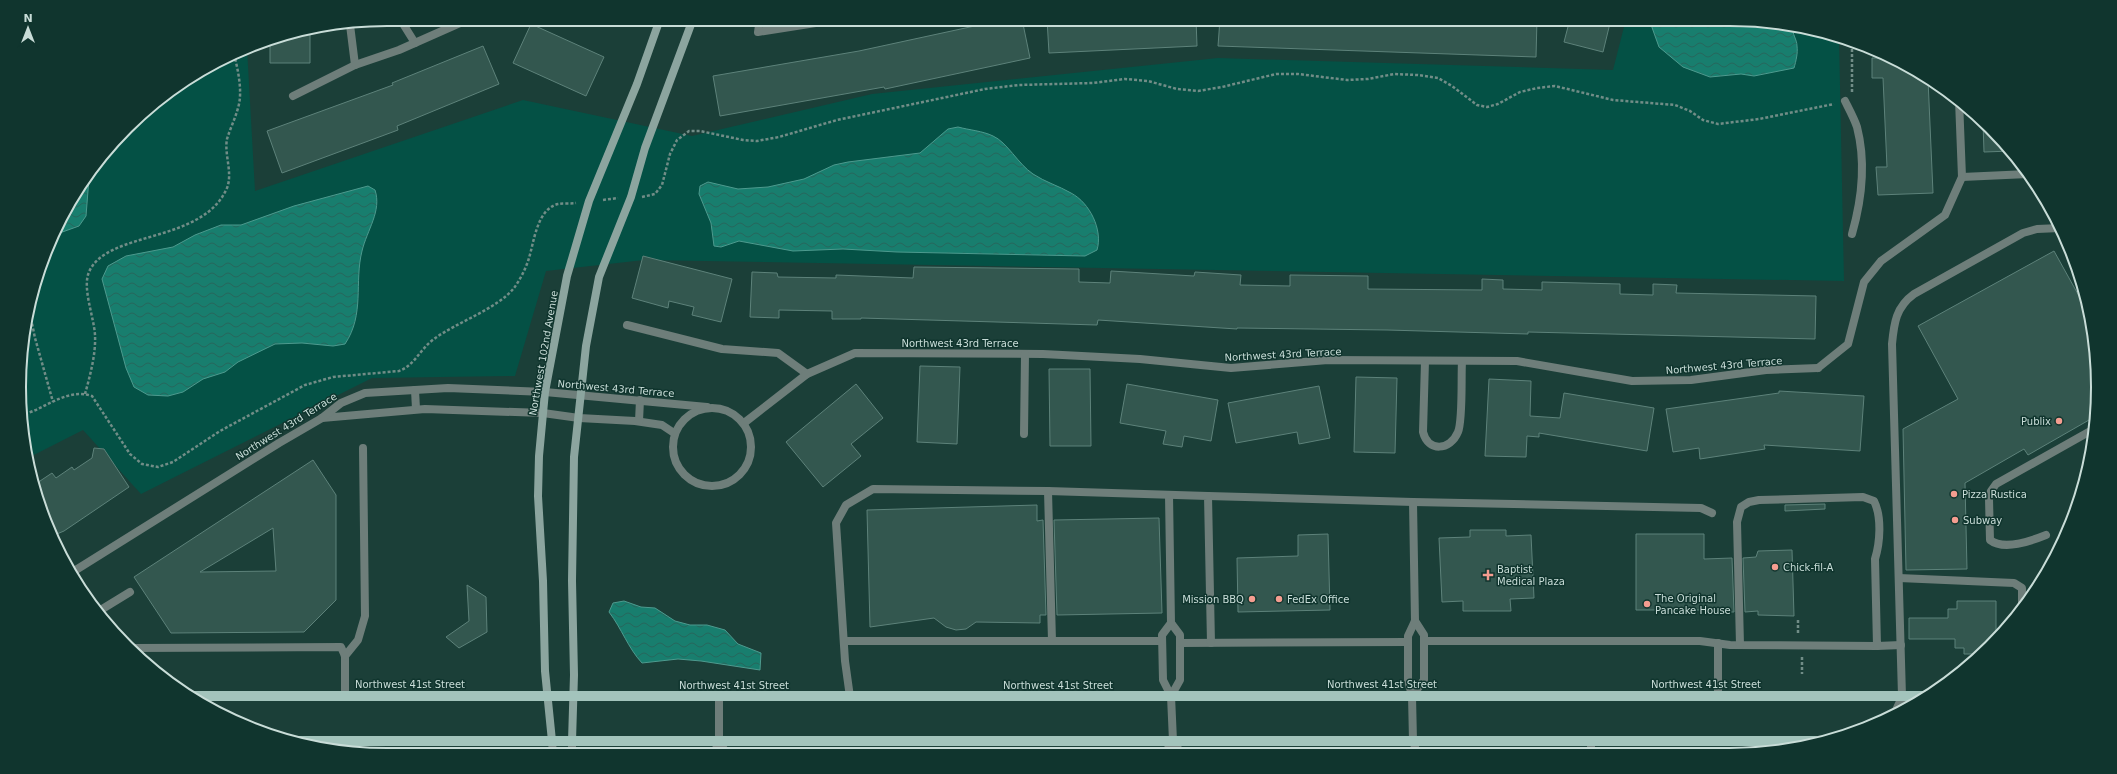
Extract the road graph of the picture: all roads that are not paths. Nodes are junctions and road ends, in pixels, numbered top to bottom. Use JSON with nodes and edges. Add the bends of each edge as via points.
{"nodes":[{"id":1,"x":404,"y":26,"type":"edge"},
{"id":2,"x":453,"y":26,"type":"edge"},
{"id":3,"x":658,"y":26,"type":"edge"},
{"id":4,"x":690,"y":26,"type":"edge"},
{"id":5,"x":759,"y":26,"type":"edge"},
{"id":6,"x":796,"y":26,"type":"edge"},
{"id":7,"x":350,"y":28,"type":"edge"},
{"id":8,"x":415,"y":43,"type":"junction"},
{"id":9,"x":355,"y":65,"type":"junction"},
{"id":10,"x":293,"y":96,"type":"dead end"},
{"id":11,"x":1845,"y":101,"type":"road end"},
{"id":12,"x":1959,"y":109,"type":"edge"},
{"id":13,"x":2021,"y":174,"type":"edge"},
{"id":14,"x":1962,"y":177,"type":"junction"},
{"id":15,"x":2055,"y":228,"type":"edge"},
{"id":16,"x":1852,"y":234,"type":"dead end"},
{"id":17,"x":627,"y":325,"type":"dead end"},
{"id":18,"x":1025,"y":354,"type":"junction"},
{"id":19,"x":1425,"y":361,"type":"junction"},
{"id":20,"x":1462,"y":361,"type":"junction"},
{"id":21,"x":807,"y":374,"type":"junction"},
{"id":22,"x":415,"y":390,"type":"junction"},
{"id":23,"x":545,"y":392,"type":"junction"},
{"id":24,"x":582,"y":395,"type":"junction"},
{"id":25,"x":640,"y":400,"type":"junction"},
{"id":26,"x":708,"y":407,"type":"junction"},
{"id":27,"x":416,"y":409,"type":"junction"},
{"id":28,"x":543,"y":413,"type":"junction"},
{"id":29,"x":322,"y":418,"type":"junction"},
{"id":30,"x":579,"y":418,"type":"junction"},
{"id":31,"x":640,"y":421,"type":"junction"},
{"id":32,"x":744,"y":423,"type":"junction"},
{"id":33,"x":2088,"y":432,"type":"edge"},
{"id":34,"x":674,"y":433,"type":"junction"},
{"id":35,"x":1024,"y":434,"type":"dead end"},
{"id":36,"x":363,"y":448,"type":"dead end"},
{"id":37,"x":1048,"y":491,"type":"junction"},
{"id":38,"x":1169,"y":495,"type":"junction"},
{"id":39,"x":1208,"y":496,"type":"junction"},
{"id":40,"x":1413,"y":502,"type":"junction"},
{"id":41,"x":1712,"y":513,"type":"dead end"},
{"id":42,"x":2046,"y":535,"type":"dead end"},
{"id":43,"x":75,"y":570,"type":"edge"},
{"id":44,"x":1899,"y":578,"type":"junction"},
{"id":45,"x":130,"y":592,"type":"dead end"},
{"id":46,"x":2022,"y":599,"type":"edge"},
{"id":47,"x":103,"y":609,"type":"edge"},
{"id":48,"x":1415,"y":622,"type":"junction"},
{"id":49,"x":1171,"y":623,"type":"junction"},
{"id":50,"x":844,"y":641,"type":"junction"},
{"id":51,"x":1052,"y":641,"type":"junction"},
{"id":52,"x":1162,"y":641,"type":"junction"},
{"id":53,"x":1424,"y":641,"type":"junction"},
{"id":54,"x":1408,"y":642,"type":"junction"},
{"id":55,"x":1180,"y":643,"type":"junction"},
{"id":56,"x":1211,"y":643,"type":"junction"},
{"id":57,"x":1718,"y":643,"type":"junction"},
{"id":58,"x":1740,"y":645,"type":"junction"},
{"id":59,"x":1901,"y":645,"type":"junction"},
{"id":60,"x":1877,"y":646,"type":"junction"},
{"id":61,"x":138,"y":648,"type":"edge"},
{"id":62,"x":345,"y":656,"type":"junction"},
{"id":63,"x":200,"y":696,"type":"edge"},
{"id":64,"x":548,"y":696,"type":"junction"},
{"id":65,"x":574,"y":696,"type":"junction"},
{"id":66,"x":1171,"y":696,"type":"junction"},
{"id":67,"x":1412,"y":696,"type":"junction"},
{"id":68,"x":1718,"y":696,"type":"junction"},
{"id":69,"x":1902,"y":696,"type":"junction"},
{"id":70,"x":1916,"y":696,"type":"edge"},
{"id":71,"x":345,"y":697,"type":"junction"},
{"id":72,"x":719,"y":697,"type":"junction"},
{"id":73,"x":850,"y":697,"type":"junction"},
{"id":74,"x":1904,"y":703,"type":"edge"},
{"id":75,"x":1897,"y":707,"type":"edge"},
{"id":76,"x":317,"y":741,"type":"edge"},
{"id":77,"x":552,"y":741,"type":"junction"},
{"id":78,"x":720,"y":741,"type":"junction"},
{"id":79,"x":1173,"y":741,"type":"junction"},
{"id":80,"x":1413,"y":741,"type":"junction"},
{"id":81,"x":1592,"y":741,"type":"junction"},
{"id":82,"x":1800,"y":741,"type":"edge"},
{"id":83,"x":572,"y":742,"type":"junction"},
{"id":84,"x":552,"y":748,"type":"edge"},
{"id":85,"x":572,"y":748,"type":"edge"},
{"id":86,"x":717,"y":748,"type":"edge"},
{"id":87,"x":724,"y":748,"type":"edge"},
{"id":88,"x":1168,"y":748,"type":"edge"},
{"id":89,"x":1178,"y":748,"type":"edge"},
{"id":90,"x":1411,"y":748,"type":"edge"},
{"id":91,"x":1415,"y":748,"type":"edge"},
{"id":92,"x":1592,"y":748,"type":"edge"}],
"edges":[{"from":1,"to":8,"type":"street"},
{"from":2,"to":8,"type":"street"},
{"from":3,"to":23,"type":"street","name":"Northwest 102nd Avenue","via":[[590,201],[567,276]]},
{"from":4,"to":24,"type":"street","via":[[645,148],[631,197],[599,277],[586,346]]},
{"from":5,"to":6,"type":"street","via":[[758,32]]},
{"from":7,"to":9,"type":"street"},
{"from":8,"to":9,"type":"street"},
{"from":9,"to":10,"type":"street"},
{"from":11,"to":16,"type":"street","via":[[1856,126],[1862,185]]},
{"from":12,"to":14,"type":"street"},
{"from":13,"to":14,"type":"street"},
{"from":14,"to":20,"type":"street","name":"Northwest 43rd Terrace","via":[[1945,215],[1881,261],[1864,282],[1848,344],[1818,368],[1766,370],[1691,380],[1632,381],[1517,361]]},
{"from":15,"to":44,"type":"street","via":[[2023,233],[1914,294],[1899,308],[1892,344]]},
{"from":17,"to":21,"type":"street","via":[[722,349],[778,353]]},
{"from":18,"to":19,"type":"street","name":"Northwest 43rd Terrace","via":[[1231,368],[1328,360]]},
{"from":18,"to":21,"type":"street","name":"Northwest 43rd Terrace","via":[[856,353]]},
{"from":18,"to":35,"type":"street"},
{"from":19,"to":20,"type":"street","name":"Northwest 43rd Terrace"},
{"from":19,"to":20,"type":"street","via":[[1423,432],[1429,443],[1441,447],[1452,443],[1459,430]]},
{"from":21,"to":32,"type":"street","name":"Northwest 43rd Terrace"},
{"from":22,"to":23,"type":"street","name":"Northwest 43rd Terrace","via":[[448,388]]},
{"from":22,"to":27,"type":"street"},
{"from":22,"to":29,"type":"street","name":"Northwest 43rd Terrace","via":[[365,393],[341,403]]},
{"from":23,"to":24,"type":"street","name":"Northwest 43rd Terrace"},
{"from":23,"to":28,"type":"street","name":"Northwest 102nd Avenue"},
{"from":24,"to":25,"type":"street","name":"Northwest 43rd Terrace"},
{"from":24,"to":30,"type":"street"},
{"from":25,"to":26,"type":"street","name":"Northwest 43rd Terrace"},
{"from":25,"to":31,"type":"street"},
{"from":26,"to":32,"type":"street","via":[[728,410]]},
{"from":26,"to":34,"type":"street","via":[[693,411],[682,420]]},
{"from":27,"to":28,"type":"street"},
{"from":27,"to":29,"type":"street"},
{"from":28,"to":30,"type":"street"},
{"from":28,"to":64,"type":"street","name":"Northwest 102nd Avenue","via":[[538,496]]},
{"from":29,"to":43,"type":"street","name":"Northwest 43rd Terrace"},
{"from":30,"to":31,"type":"street"},
{"from":30,"to":65,"type":"street","via":[[574,465]]},
{"from":31,"to":34,"type":"street","via":[[662,425]]},
{"from":32,"to":34,"type":"street","via":[[752,445],[746,468],[729,483],[714,486],[706,487],[685,476],[673,456]]},
{"from":33,"to":42,"type":"street","via":[[1996,484],[1991,491],[1990,540],[1994,543],[2024,544]]},
{"from":36,"to":62,"type":"street","via":[[365,616],[358,640]]},
{"from":37,"to":38,"type":"street"},
{"from":37,"to":50,"type":"street","via":[[873,489],[846,505],[836,523]]},
{"from":37,"to":51,"type":"street"},
{"from":38,"to":39,"type":"street"},
{"from":38,"to":49,"type":"street"},
{"from":39,"to":40,"type":"street"},
{"from":39,"to":56,"type":"street"},
{"from":40,"to":41,"type":"street","via":[[1701,508]]},
{"from":40,"to":48,"type":"street"},
{"from":44,"to":46,"type":"street","via":[[2014,583],[2022,588]]},
{"from":44,"to":59,"type":"street"},
{"from":45,"to":47,"type":"street"},
{"from":48,"to":53,"type":"street","via":[[1424,635]]},
{"from":48,"to":54,"type":"street"},
{"from":49,"to":52,"type":"street","via":[[1162,635]]},
{"from":49,"to":55,"type":"street","via":[[1180,635]]},
{"from":50,"to":51,"type":"street"},
{"from":50,"to":73,"type":"street"},
{"from":51,"to":52,"type":"street"},
{"from":52,"to":66,"type":"street","via":[[1163,680]]},
{"from":53,"to":57,"type":"street"},
{"from":53,"to":67,"type":"street","via":[[1424,680]]},
{"from":54,"to":56,"type":"street"},
{"from":54,"to":67,"type":"street","via":[[1408,680]]},
{"from":55,"to":56,"type":"street"},
{"from":55,"to":66,"type":"street","via":[[1180,680]]},
{"from":57,"to":58,"type":"street"},
{"from":57,"to":68,"type":"street"},
{"from":58,"to":60,"type":"street"},
{"from":58,"to":60,"type":"street","via":[[1737,522],[1741,507],[1759,500],[1862,497],[1874,501],[1878,513],[1879,547],[1875,559]]},
{"from":59,"to":60,"type":"street"},
{"from":59,"to":69,"type":"street"},
{"from":61,"to":62,"type":"street","via":[[341,647]]},
{"from":62,"to":71,"type":"street"},
{"from":63,"to":71,"type":"main road","name":"Northwest 41st Street"},
{"from":64,"to":65,"type":"main road","name":"Northwest 41st Street"},
{"from":64,"to":71,"type":"main road","name":"Northwest 41st Street"},
{"from":64,"to":77,"type":"street","name":"Northwest 102nd Avenue"},
{"from":65,"to":72,"type":"main road","name":"Northwest 41st Street"},
{"from":65,"to":83,"type":"street"},
{"from":66,"to":67,"type":"main road","name":"Northwest 41st Street"},
{"from":66,"to":73,"type":"main road","name":"Northwest 41st Street"},
{"from":66,"to":79,"type":"street"},
{"from":67,"to":68,"type":"main road","name":"Northwest 41st Street"},
{"from":67,"to":80,"type":"street"},
{"from":68,"to":69,"type":"main road","name":"Northwest 41st Street"},
{"from":69,"to":70,"type":"main road","name":"Northwest 41st Street"},
{"from":69,"to":74,"type":"street"},
{"from":69,"to":75,"type":"street"},
{"from":72,"to":73,"type":"main road","name":"Northwest 41st Street"},
{"from":72,"to":78,"type":"street"},
{"from":76,"to":77,"type":"main road"},
{"from":77,"to":83,"type":"main road"},
{"from":77,"to":84,"type":"street","name":"Northwest 102nd Avenue"},
{"from":78,"to":79,"type":"main road"},
{"from":78,"to":83,"type":"main road"},
{"from":78,"to":86,"type":"street"},
{"from":78,"to":87,"type":"street"},
{"from":79,"to":80,"type":"main road"},
{"from":79,"to":88,"type":"street"},
{"from":79,"to":89,"type":"street"},
{"from":80,"to":81,"type":"main road"},
{"from":80,"to":90,"type":"street"},
{"from":80,"to":91,"type":"street"},
{"from":81,"to":82,"type":"main road"},
{"from":81,"to":92,"type":"street"},
{"from":83,"to":85,"type":"street"}]}
